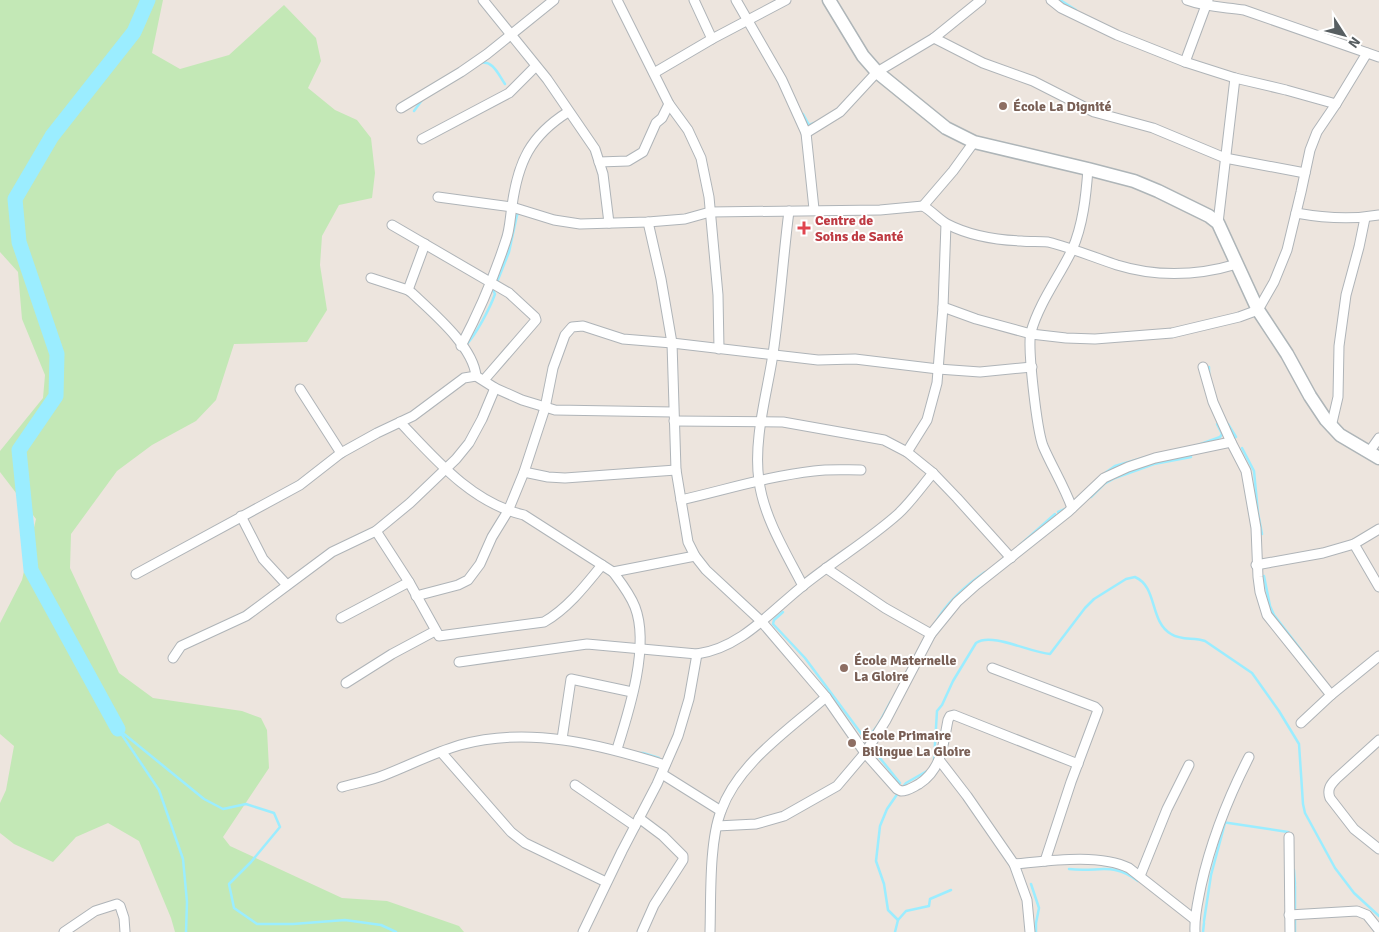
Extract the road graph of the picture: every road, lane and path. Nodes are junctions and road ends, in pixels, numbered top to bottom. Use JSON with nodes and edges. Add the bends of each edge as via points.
{"nodes":[{"id":1,"x":483,"y":0,"type":"edge"},
{"id":2,"x":554,"y":0,"type":"edge"},
{"id":3,"x":617,"y":0,"type":"edge"},
{"id":4,"x":694,"y":0,"type":"edge"},
{"id":5,"x":736,"y":0,"type":"edge"},
{"id":6,"x":786,"y":0,"type":"edge"},
{"id":7,"x":829,"y":0,"type":"edge"},
{"id":8,"x":981,"y":0,"type":"edge"},
{"id":9,"x":1051,"y":0,"type":"edge"},
{"id":10,"x":1187,"y":0,"type":"edge"},
{"id":11,"x":1207,"y":3,"type":"edge"},
{"id":12,"x":747,"y":20,"type":"junction"},
{"id":13,"x":510,"y":35,"type":"junction"},
{"id":14,"x":934,"y":38,"type":"junction"},
{"id":15,"x":712,"y":39,"type":"junction"},
{"id":16,"x":1366,"y":52,"type":"junction"},
{"id":17,"x":1379,"y":56,"type":"edge"},
{"id":18,"x":1185,"y":62,"type":"junction"},
{"id":19,"x":535,"y":67,"type":"junction"},
{"id":20,"x":877,"y":72,"type":"junction"},
{"id":21,"x":654,"y":73,"type":"junction"},
{"id":22,"x":1235,"y":78,"type":"junction"},
{"id":23,"x":669,"y":104,"type":"junction"},
{"id":24,"x":1336,"y":104,"type":"junction"},
{"id":25,"x":401,"y":108,"type":"dead end"},
{"id":26,"x":568,"y":112,"type":"junction"},
{"id":27,"x":806,"y":133,"type":"junction"},
{"id":28,"x":422,"y":139,"type":"dead end"},
{"id":29,"x":974,"y":142,"type":"junction"},
{"id":30,"x":1225,"y":158,"type":"junction"},
{"id":31,"x":599,"y":162,"type":"junction"},
{"id":32,"x":1088,"y":169,"type":"junction"},
{"id":33,"x":1305,"y":173,"type":"junction"},
{"id":34,"x":438,"y":197,"type":"dead end"},
{"id":35,"x":923,"y":206,"type":"junction"},
{"id":36,"x":512,"y":207,"type":"junction"},
{"id":37,"x":814,"y":209,"type":"junction"},
{"id":38,"x":789,"y":211,"type":"junction"},
{"id":39,"x":710,"y":212,"type":"junction"},
{"id":40,"x":1296,"y":213,"type":"junction"},
{"id":41,"x":1379,"y":215,"type":"edge"},
{"id":42,"x":1365,"y":218,"type":"junction"},
{"id":43,"x":648,"y":222,"type":"junction"},
{"id":44,"x":609,"y":223,"type":"junction"},
{"id":45,"x":1218,"y":223,"type":"junction"},
{"id":46,"x":392,"y":224,"type":"dead end"},
{"id":47,"x":946,"y":224,"type":"junction"},
{"id":48,"x":425,"y":244,"type":"junction"},
{"id":49,"x":1073,"y":248,"type":"junction"},
{"id":50,"x":1237,"y":264,"type":"junction"},
{"id":51,"x":371,"y":278,"type":"dead end"},
{"id":52,"x":493,"y":284,"type":"junction"},
{"id":53,"x":408,"y":290,"type":"junction"},
{"id":54,"x":944,"y":307,"type":"junction"},
{"id":55,"x":1258,"y":310,"type":"junction"},
{"id":56,"x":1031,"y":334,"type":"junction"},
{"id":57,"x":672,"y":343,"type":"junction"},
{"id":58,"x":461,"y":346,"type":"junction"},
{"id":59,"x":719,"y":349,"type":"junction"},
{"id":60,"x":773,"y":354,"type":"junction"},
{"id":61,"x":1032,"y":366,"type":"junction"},
{"id":62,"x":1203,"y":367,"type":"dead end"},
{"id":63,"x":938,"y":369,"type":"junction"},
{"id":64,"x":480,"y":378,"type":"junction"},
{"id":65,"x":495,"y":388,"type":"junction"},
{"id":66,"x":300,"y":389,"type":"dead end"},
{"id":67,"x":545,"y":408,"type":"junction"},
{"id":68,"x":674,"y":416,"type":"junction"},
{"id":69,"x":400,"y":422,"type":"junction"},
{"id":70,"x":760,"y":422,"type":"junction"},
{"id":71,"x":1331,"y":427,"type":"junction"},
{"id":72,"x":1379,"y":438,"type":"edge"},
{"id":73,"x":1230,"y":442,"type":"junction"},
{"id":74,"x":907,"y":452,"type":"junction"},
{"id":75,"x":341,"y":453,"type":"junction"},
{"id":76,"x":1374,"y":455,"type":"edge"},
{"id":77,"x":446,"y":469,"type":"junction"},
{"id":78,"x":676,"y":470,"type":"junction"},
{"id":79,"x":861,"y":470,"type":"dead end"},
{"id":80,"x":524,"y":472,"type":"junction"},
{"id":81,"x":933,"y":473,"type":"junction"},
{"id":82,"x":759,"y":480,"type":"junction"},
{"id":83,"x":681,"y":500,"type":"junction"},
{"id":84,"x":1072,"y":508,"type":"junction"},
{"id":85,"x":508,"y":511,"type":"junction"},
{"id":86,"x":241,"y":516,"type":"junction"},
{"id":87,"x":1379,"y":529,"type":"edge"},
{"id":88,"x":376,"y":531,"type":"junction"},
{"id":89,"x":1354,"y":544,"type":"junction"},
{"id":90,"x":695,"y":556,"type":"junction"},
{"id":91,"x":1011,"y":558,"type":"junction"},
{"id":92,"x":602,"y":565,"type":"junction"},
{"id":93,"x":1256,"y":565,"type":"junction"},
{"id":94,"x":826,"y":568,"type":"junction"},
{"id":95,"x":613,"y":572,"type":"junction"},
{"id":96,"x":136,"y":574,"type":"dead end"},
{"id":97,"x":409,"y":582,"type":"junction"},
{"id":98,"x":287,"y":585,"type":"junction"},
{"id":99,"x":803,"y":586,"type":"junction"},
{"id":100,"x":1379,"y":587,"type":"edge"},
{"id":101,"x":416,"y":596,"type":"junction"},
{"id":102,"x":342,"y":618,"type":"dead end"},
{"id":103,"x":761,"y":621,"type":"junction"},
{"id":104,"x":435,"y":631,"type":"junction"},
{"id":105,"x":931,"y":634,"type":"junction"},
{"id":106,"x":640,"y":649,"type":"junction"},
{"id":107,"x":697,"y":654,"type":"junction"},
{"id":108,"x":1379,"y":656,"type":"edge"},
{"id":109,"x":173,"y":658,"type":"dead end"},
{"id":110,"x":459,"y":662,"type":"dead end"},
{"id":111,"x":992,"y":668,"type":"dead end"},
{"id":112,"x":346,"y":683,"type":"dead end"},
{"id":113,"x":632,"y":692,"type":"junction"},
{"id":114,"x":1331,"y":695,"type":"junction"},
{"id":115,"x":826,"y":698,"type":"junction"},
{"id":116,"x":1301,"y":723,"type":"dead end"},
{"id":117,"x":562,"y":739,"type":"junction"},
{"id":118,"x":1379,"y":740,"type":"edge"},
{"id":119,"x":617,"y":749,"type":"junction"},
{"id":120,"x":441,"y":752,"type":"junction"},
{"id":121,"x":865,"y":753,"type":"junction"},
{"id":122,"x":1250,"y":757,"type":"dead end"},
{"id":123,"x":940,"y":762,"type":"junction"},
{"id":124,"x":1078,"y":764,"type":"junction"},
{"id":125,"x":1189,"y":765,"type":"dead end"},
{"id":126,"x":663,"y":769,"type":"junction"},
{"id":127,"x":575,"y":785,"type":"dead end"},
{"id":128,"x":342,"y":787,"type":"dead end"},
{"id":129,"x":721,"y":811,"type":"junction"},
{"id":130,"x":637,"y":822,"type":"junction"},
{"id":131,"x":718,"y":826,"type":"junction"},
{"id":132,"x":1289,"y":837,"type":"dead end"},
{"id":133,"x":1379,"y":849,"type":"edge"},
{"id":134,"x":1045,"y":861,"type":"junction"},
{"id":135,"x":1014,"y":864,"type":"junction"},
{"id":136,"x":1140,"y":876,"type":"junction"},
{"id":137,"x":606,"y":882,"type":"junction"},
{"id":138,"x":1289,"y":914,"type":"junction"},
{"id":139,"x":1194,"y":918,"type":"junction"},
{"id":140,"x":1379,"y":930,"type":"edge"},
{"id":141,"x":64,"y":932,"type":"edge"},
{"id":142,"x":125,"y":932,"type":"edge"},
{"id":143,"x":583,"y":932,"type":"edge"},
{"id":144,"x":642,"y":932,"type":"edge"},
{"id":145,"x":710,"y":932,"type":"edge"},
{"id":146,"x":1030,"y":932,"type":"edge"},
{"id":147,"x":1194,"y":932,"type":"edge"},
{"id":148,"x":1290,"y":932,"type":"edge"}],
"edges":[{"from":1,"to":13,"type":"street"},
{"from":2,"to":13,"type":"street"},
{"from":3,"to":21,"type":"street"},
{"from":4,"to":15,"type":"street"},
{"from":5,"to":12,"type":"street"},
{"from":6,"to":12,"type":"street"},
{"from":7,"to":20,"type":"main road","via":[[863,56]]},
{"from":8,"to":14,"type":"street"},
{"from":9,"to":18,"type":"street","via":[[1116,35]]},
{"from":10,"to":11,"type":"street"},
{"from":11,"to":16,"type":"street","via":[[1244,10]]},
{"from":11,"to":18,"type":"street"},
{"from":12,"to":15,"type":"street"},
{"from":12,"to":27,"type":"street","via":[[782,80]]},
{"from":13,"to":19,"type":"street"},
{"from":13,"to":25,"type":"street","via":[[461,72]]},
{"from":14,"to":20,"type":"street"},
{"from":14,"to":30,"type":"street","via":[[983,63],[1034,81],[1094,112],[1152,128]]},
{"from":15,"to":21,"type":"street"},
{"from":16,"to":17,"type":"street"},
{"from":16,"to":24,"type":"street"},
{"from":18,"to":22,"type":"street"},
{"from":19,"to":26,"type":"street","via":[[547,79]]},
{"from":19,"to":28,"type":"street","via":[[509,93]]},
{"from":20,"to":27,"type":"street","via":[[840,112]]},
{"from":20,"to":29,"type":"main road","via":[[946,128]]},
{"from":21,"to":23,"type":"street"},
{"from":22,"to":24,"type":"street"},
{"from":22,"to":30,"type":"street"},
{"from":23,"to":31,"type":"street","via":[[643,152],[628,161]]},
{"from":23,"to":39,"type":"street","via":[[688,130],[701,158]]},
{"from":24,"to":33,"type":"street","via":[[1317,132]]},
{"from":26,"to":31,"type":"street","via":[[595,149]]},
{"from":26,"to":36,"type":"street","via":[[550,124],[532,144],[520,169]]},
{"from":27,"to":37,"type":"street"},
{"from":29,"to":32,"type":"main road"},
{"from":29,"to":35,"type":"street"},
{"from":30,"to":33,"type":"street"},
{"from":30,"to":45,"type":"street"},
{"from":31,"to":44,"type":"street"},
{"from":32,"to":45,"type":"main road","via":[[1134,181]]},
{"from":32,"to":49,"type":"street","via":[[1082,221]]},
{"from":33,"to":40,"type":"street"},
{"from":34,"to":36,"type":"street"},
{"from":35,"to":37,"type":"street","via":[[880,210]]},
{"from":35,"to":47,"type":"street"},
{"from":36,"to":44,"type":"street","via":[[554,220],[580,224]]},
{"from":36,"to":52,"type":"street"},
{"from":37,"to":38,"type":"street"},
{"from":38,"to":39,"type":"street"},
{"from":38,"to":60,"type":"street"},
{"from":39,"to":43,"type":"street","via":[[685,219]]},
{"from":39,"to":59,"type":"street","via":[[718,295]]},
{"from":40,"to":42,"type":"street"},
{"from":40,"to":55,"type":"street","via":[[1282,263]]},
{"from":41,"to":42,"type":"street"},
{"from":42,"to":71,"type":"street","via":[[1346,294],[1339,346],[1338,397]]},
{"from":43,"to":44,"type":"street"},
{"from":43,"to":57,"type":"street"},
{"from":45,"to":50,"type":"main road"},
{"from":46,"to":48,"type":"street"},
{"from":47,"to":49,"type":"street","via":[[996,239],[1045,242]]},
{"from":47,"to":54,"type":"street"},
{"from":48,"to":52,"type":"street"},
{"from":48,"to":53,"type":"street"},
{"from":49,"to":50,"type":"street","via":[[1117,265],[1150,273],[1190,274]]},
{"from":49,"to":56,"type":"street"},
{"from":50,"to":55,"type":"main road"},
{"from":51,"to":53,"type":"street"},
{"from":52,"to":58,"type":"street"},
{"from":52,"to":64,"type":"street","via":[[510,294],[536,320]]},
{"from":53,"to":58,"type":"street","via":[[451,330]]},
{"from":54,"to":56,"type":"street"},
{"from":54,"to":63,"type":"street"},
{"from":55,"to":56,"type":"street","via":[[1172,333],[1095,338]]},
{"from":55,"to":71,"type":"main road"},
{"from":56,"to":61,"type":"street"},
{"from":57,"to":59,"type":"street"},
{"from":57,"to":67,"type":"street","via":[[623,339],[583,326],[572,327],[565,335],[553,368]]},
{"from":57,"to":68,"type":"street"},
{"from":58,"to":64,"type":"street"},
{"from":59,"to":60,"type":"street"},
{"from":60,"to":63,"type":"street"},
{"from":60,"to":70,"type":"street"},
{"from":61,"to":63,"type":"street","via":[[980,372]]},
{"from":61,"to":84,"type":"street","via":[[1043,445]]},
{"from":62,"to":73,"type":"street"},
{"from":63,"to":74,"type":"street","via":[[927,420]]},
{"from":64,"to":65,"type":"street"},
{"from":64,"to":69,"type":"street","via":[[464,378]]},
{"from":65,"to":67,"type":"street"},
{"from":65,"to":77,"type":"street","via":[[472,438]]},
{"from":66,"to":75,"type":"street"},
{"from":67,"to":68,"type":"street"},
{"from":67,"to":80,"type":"street"},
{"from":68,"to":70,"type":"street"},
{"from":68,"to":78,"type":"street"},
{"from":69,"to":75,"type":"street"},
{"from":69,"to":77,"type":"street"},
{"from":70,"to":74,"type":"street","via":[[783,422],[875,438]]},
{"from":70,"to":82,"type":"street"},
{"from":71,"to":76,"type":"main road"},
{"from":72,"to":76,"type":"street"},
{"from":73,"to":84,"type":"street","via":[[1128,467],[1104,478]]},
{"from":73,"to":93,"type":"street","via":[[1246,471],[1256,528]]},
{"from":74,"to":81,"type":"street"},
{"from":75,"to":86,"type":"street","via":[[300,485]]},
{"from":77,"to":85,"type":"street","via":[[478,494]]},
{"from":77,"to":88,"type":"street"},
{"from":78,"to":80,"type":"street","via":[[565,478]]},
{"from":78,"to":83,"type":"street"},
{"from":79,"to":82,"type":"street","via":[[815,471]]},
{"from":80,"to":85,"type":"street"},
{"from":81,"to":91,"type":"street"},
{"from":81,"to":94,"type":"street","via":[[880,530]]},
{"from":82,"to":83,"type":"street"},
{"from":82,"to":99,"type":"street","via":[[763,502]]},
{"from":83,"to":90,"type":"street","via":[[688,542]]},
{"from":84,"to":91,"type":"street"},
{"from":85,"to":92,"type":"street","via":[[524,515]]},
{"from":85,"to":101,"type":"street","via":[[468,580]]},
{"from":86,"to":96,"type":"street"},
{"from":86,"to":98,"type":"street","via":[[263,559]]},
{"from":87,"to":89,"type":"street"},
{"from":88,"to":97,"type":"street"},
{"from":88,"to":98,"type":"street","via":[[332,552]]},
{"from":89,"to":93,"type":"street"},
{"from":89,"to":100,"type":"street"},
{"from":90,"to":95,"type":"street"},
{"from":90,"to":103,"type":"street"},
{"from":91,"to":105,"type":"street","via":[[957,602]]},
{"from":92,"to":95,"type":"street"},
{"from":92,"to":104,"type":"street","via":[[571,600],[544,622],[442,636]]},
{"from":93,"to":114,"type":"street","via":[[1267,615]]},
{"from":94,"to":99,"type":"street"},
{"from":94,"to":105,"type":"street","via":[[884,608]]},
{"from":95,"to":106,"type":"street","via":[[630,594],[636,609],[640,622]]},
{"from":97,"to":101,"type":"street"},
{"from":97,"to":102,"type":"street"},
{"from":98,"to":109,"type":"street","via":[[246,616],[180,646]]},
{"from":99,"to":103,"type":"street"},
{"from":101,"to":104,"type":"street"},
{"from":103,"to":107,"type":"street","via":[[732,643]]},
{"from":103,"to":115,"type":"street"},
{"from":104,"to":112,"type":"street"},
{"from":105,"to":121,"type":"street"},
{"from":106,"to":107,"type":"street"},
{"from":106,"to":110,"type":"street","via":[[575,644]]},
{"from":106,"to":113,"type":"street"},
{"from":107,"to":126,"type":"street","via":[[689,699],[678,736]]},
{"from":108,"to":114,"type":"street"},
{"from":111,"to":124,"type":"street","via":[[1095,706],[1098,710]]},
{"from":113,"to":117,"type":"street","via":[[571,679]]},
{"from":113,"to":119,"type":"street"},
{"from":114,"to":116,"type":"street"},
{"from":115,"to":121,"type":"street"},
{"from":115,"to":129,"type":"street","via":[[752,762],[739,777]]},
{"from":117,"to":119,"type":"street"},
{"from":117,"to":120,"type":"street","via":[[498,737]]},
{"from":118,"to":133,"type":"street","via":[[1330,785],[1328,792],[1354,829]]},
{"from":119,"to":126,"type":"street"},
{"from":120,"to":128,"type":"street","via":[[379,777]]},
{"from":120,"to":137,"type":"street","via":[[511,832],[525,843]]},
{"from":121,"to":123,"type":"street","via":[[901,792],[927,778]]},
{"from":121,"to":131,"type":"street","via":[[837,786],[784,816],[756,824]]},
{"from":122,"to":139,"type":"street","via":[[1218,825]]},
{"from":123,"to":124,"type":"street","via":[[948,720],[954,715]]},
{"from":123,"to":135,"type":"street"},
{"from":124,"to":134,"type":"street"},
{"from":125,"to":136,"type":"street"},
{"from":126,"to":129,"type":"street"},
{"from":126,"to":130,"type":"street"},
{"from":127,"to":130,"type":"street"},
{"from":129,"to":131,"type":"street"},
{"from":130,"to":137,"type":"street"},
{"from":130,"to":144,"type":"street","via":[[663,836],[683,856]]},
{"from":131,"to":145,"type":"street","via":[[714,844]]},
{"from":132,"to":138,"type":"street"},
{"from":134,"to":135,"type":"street"},
{"from":134,"to":136,"type":"street","via":[[1110,862],[1129,868]]},
{"from":135,"to":146,"type":"street","via":[[1027,900]]},
{"from":136,"to":139,"type":"street"},
{"from":137,"to":143,"type":"street"},
{"from":138,"to":140,"type":"street","via":[[1357,911],[1367,915]]},
{"from":138,"to":148,"type":"street"},
{"from":139,"to":147,"type":"street"},
{"from":141,"to":142,"type":"street","via":[[95,910],[117,904],[124,918]]}]}
